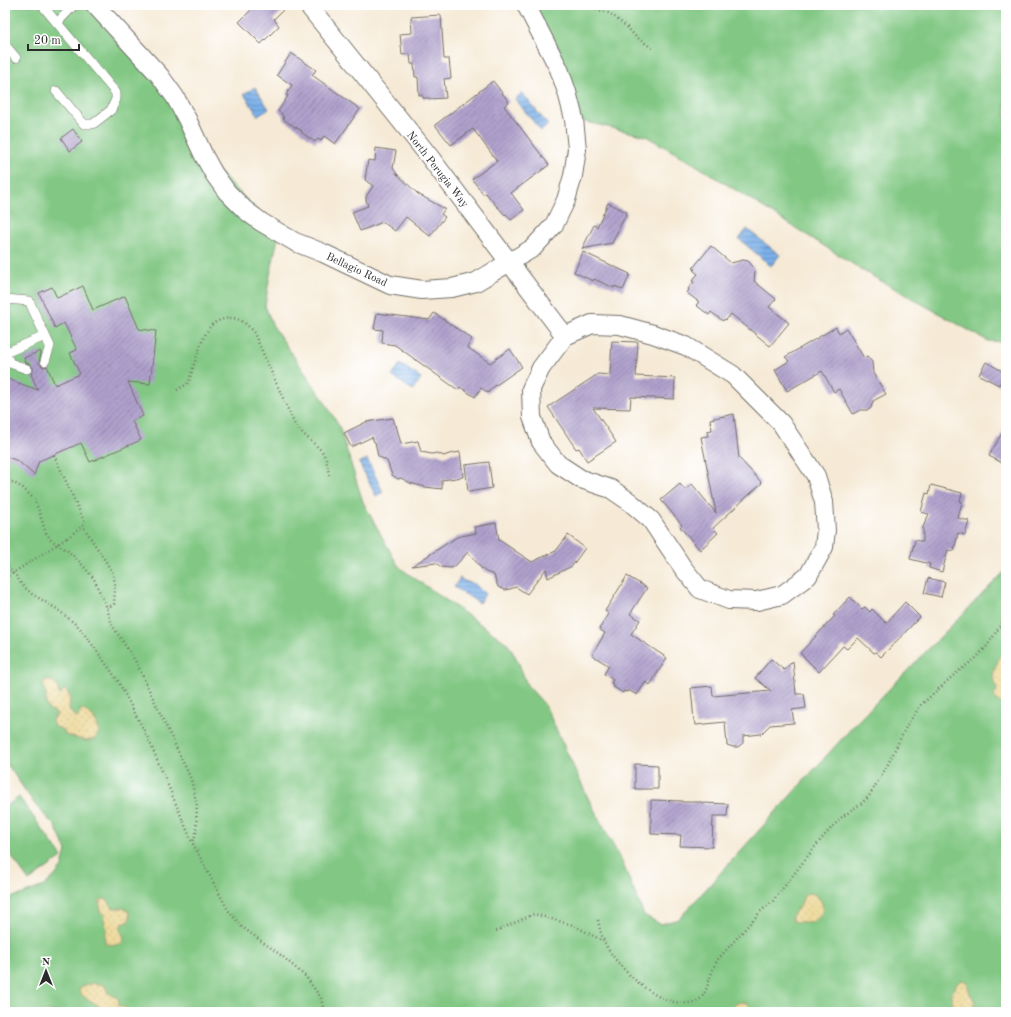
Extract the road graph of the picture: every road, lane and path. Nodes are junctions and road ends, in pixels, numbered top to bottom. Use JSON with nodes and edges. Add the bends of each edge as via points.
{"nodes":[{"id":1,"x":42,"y":5,"type":"edge"},
{"id":2,"x":74,"y":5,"type":"edge"},
{"id":3,"x":95,"y":5,"type":"edge"},
{"id":4,"x":308,"y":5,"type":"edge"},
{"id":5,"x":526,"y":5,"type":"edge"},
{"id":6,"x":585,"y":5,"type":"edge"},
{"id":7,"x":57,"y":23,"type":"junction"},
{"id":8,"x":5,"y":45,"type":"edge"},
{"id":9,"x":652,"y":48,"type":"dead end"},
{"id":10,"x":16,"y":58,"type":"dead end"},
{"id":11,"x":56,"y":91,"type":"dead end"},
{"id":12,"x":509,"y":261,"type":"junction"},
{"id":13,"x":5,"y":298,"type":"edge"},
{"id":14,"x":45,"y":336,"type":"junction"},
{"id":15,"x":565,"y":336,"type":"junction"},
{"id":16,"x":5,"y":353,"type":"edge"},
{"id":17,"x":45,"y":361,"type":"dead end"},
{"id":18,"x":27,"y":369,"type":"dead end"},
{"id":19,"x":177,"y":390,"type":"dead end"},
{"id":20,"x":54,"y":455,"type":"dead end"},
{"id":21,"x":329,"y":475,"type":"dead end"},
{"id":22,"x":5,"y":478,"type":"edge"},
{"id":23,"x":83,"y":526,"type":"junction"},
{"id":24,"x":11,"y":527,"type":"dead end"},
{"id":25,"x":5,"y":537,"type":"edge"},
{"id":26,"x":5,"y":564,"type":"edge"},
{"id":27,"x":5,"y":578,"type":"edge"},
{"id":28,"x":107,"y":608,"type":"junction"},
{"id":29,"x":1006,"y":617,"type":"edge"},
{"id":30,"x":192,"y":842,"type":"junction"},
{"id":31,"x":598,"y":920,"type":"dead end"},
{"id":32,"x":496,"y":931,"type":"dead end"},
{"id":33,"x":604,"y":941,"type":"junction"},
{"id":34,"x":324,"y":1012,"type":"edge"}],
"edges":[{"from":1,"to":7,"type":"lane"},
{"from":2,"to":7,"type":"lane"},
{"from":3,"to":12,"type":"street","name":"Bellagio Road","via":[[175,96],[204,156],[227,192],[261,222],[295,242],[396,286],[422,290],[452,288],[476,282]]},
{"from":4,"to":12,"type":"street","name":"North Perugia Way"},
{"from":5,"to":12,"type":"street","name":"Bellagio Road","via":[[559,69],[574,119],[577,149],[566,200],[554,225],[533,248]]},
{"from":6,"to":9,"type":"path","via":[[611,14]]},
{"from":7,"to":11,"type":"lane","via":[[116,93],[116,99],[111,110],[93,124],[84,124]]},
{"from":8,"to":10,"type":"lane"},
{"from":12,"to":15,"type":"street","name":"North Perugia Way"},
{"from":13,"to":14,"type":"lane","via":[[28,301]]},
{"from":14,"to":16,"type":"lane"},
{"from":14,"to":17,"type":"lane","via":[[50,346]]},
{"from":15,"to":15,"type":"street","via":[[541,368],[531,389],[532,417],[541,442],[558,464],[581,479],[611,489],[651,520],[700,589],[729,600],[757,601],[782,595],[808,576],[824,547],[826,530],[824,502],[816,476],[781,423],[733,375],[686,346],[620,325],[592,324]]},
{"from":16,"to":18,"type":"lane","via":[[10,363]]},
{"from":19,"to":21,"type":"path","via":[[189,381],[203,340],[211,326],[226,318],[240,320],[254,333],[294,423],[322,451]]},
{"from":20,"to":23,"type":"path","via":[[84,521]]},
{"from":22,"to":28,"type":"path","via":[[23,488],[34,499],[50,540],[80,562],[94,579]]},
{"from":23,"to":27,"type":"path","bridge":true},
{"from":23,"to":28,"type":"path","via":[[113,573],[114,604]]},
{"from":24,"to":25,"type":"path"},
{"from":26,"to":30,"type":"path","via":[[32,594],[57,609],[79,627],[118,681],[148,738]]},
{"from":28,"to":30,"type":"path","via":[[112,625],[136,662],[192,779],[197,806],[196,832]]},
{"from":29,"to":33,"type":"path","via":[[980,654],[921,705],[907,725],[869,796],[832,827],[773,901],[715,962],[706,990],[699,1000],[689,1003],[674,1002],[651,992],[628,973]]},
{"from":30,"to":34,"type":"path","via":[[228,910],[242,927],[306,977],[321,998]]},
{"from":31,"to":33,"type":"path"},
{"from":32,"to":33,"type":"path","via":[[534,914],[573,924]]}]}
